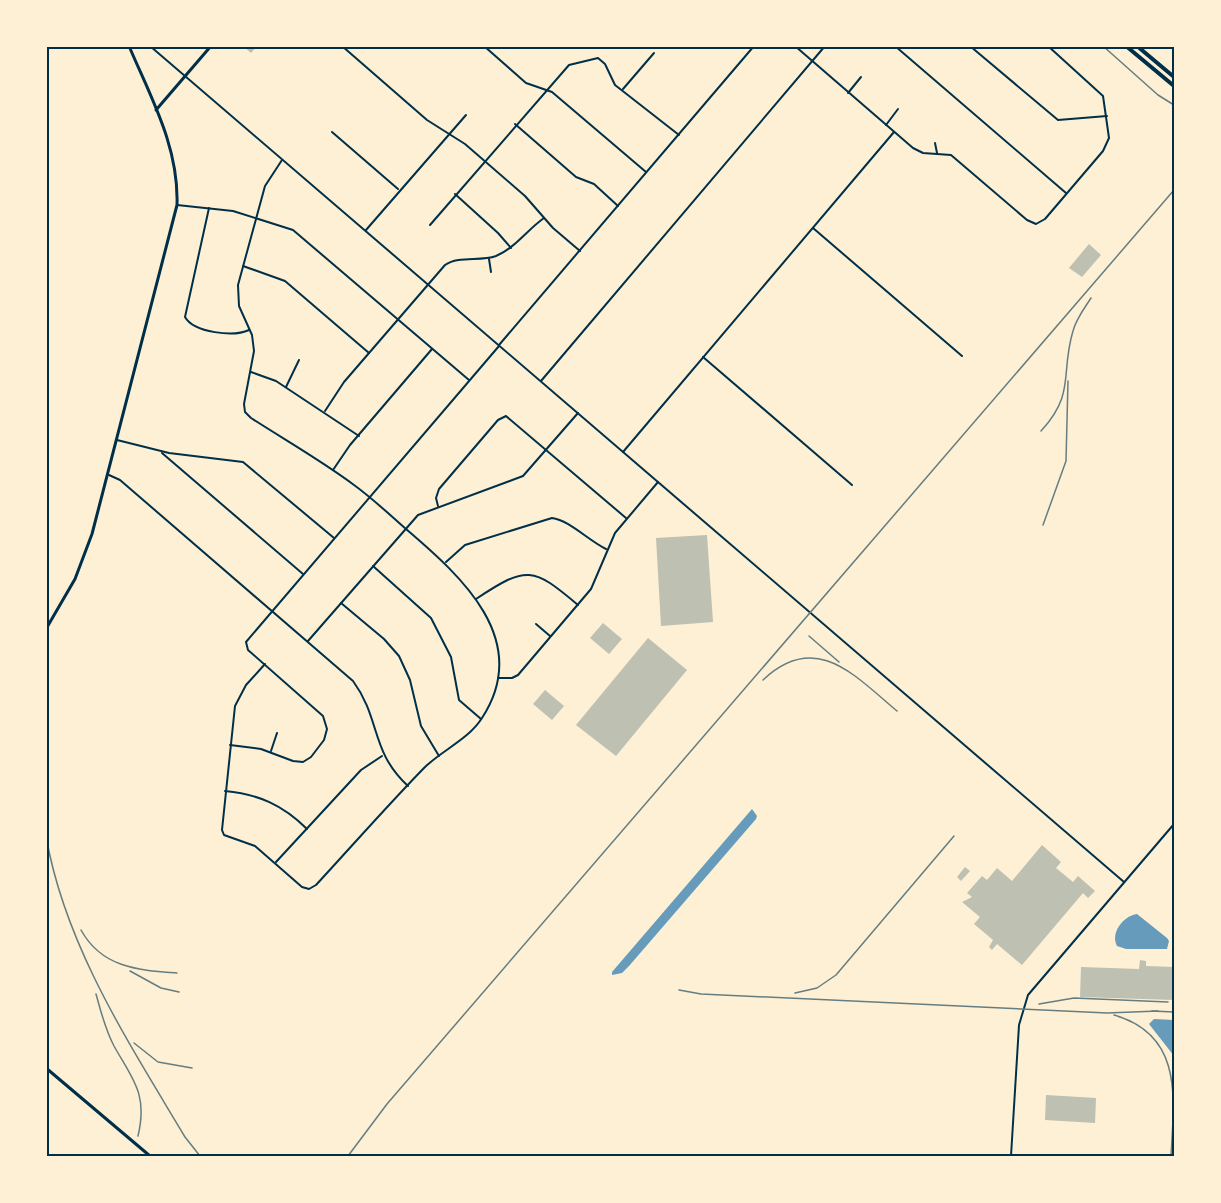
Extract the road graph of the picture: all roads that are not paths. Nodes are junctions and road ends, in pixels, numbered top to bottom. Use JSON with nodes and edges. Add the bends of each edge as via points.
{"nodes":[{"id":1,"x":129,"y":46,"type":"edge"},
{"id":2,"x":150,"y":46,"type":"edge"},
{"id":3,"x":211,"y":46,"type":"edge"},
{"id":4,"x":342,"y":46,"type":"edge"},
{"id":5,"x":484,"y":46,"type":"edge"},
{"id":6,"x":754,"y":46,"type":"edge"},
{"id":7,"x":795,"y":46,"type":"edge"},
{"id":8,"x":825,"y":46,"type":"edge"},
{"id":9,"x":895,"y":46,"type":"edge"},
{"id":10,"x":970,"y":46,"type":"edge"},
{"id":11,"x":1048,"y":46,"type":"edge"},
{"id":12,"x":1126,"y":46,"type":"edge"},
{"id":13,"x":1137,"y":46,"type":"edge"},
{"id":14,"x":654,"y":52,"type":"dead end"},
{"id":15,"x":812,"y":61,"type":"junction"},
{"id":16,"x":185,"y":76,"type":"junction"},
{"id":17,"x":861,"y":77,"type":"dead end"},
{"id":18,"x":1174,"y":77,"type":"edge"},
{"id":19,"x":1174,"y":86,"type":"edge"},
{"id":20,"x":545,"y":89,"type":"junction"},
{"id":21,"x":622,"y":90,"type":"junction"},
{"id":22,"x":848,"y":93,"type":"junction"},
{"id":23,"x":898,"y":109,"type":"dead end"},
{"id":24,"x":156,"y":110,"type":"junction"},
{"id":25,"x":466,"y":115,"type":"dead end"},
{"id":26,"x":1107,"y":116,"type":"junction"},
{"id":27,"x":515,"y":124,"type":"junction"},
{"id":28,"x":886,"y":124,"type":"junction"},
{"id":29,"x":332,"y":132,"type":"dead end"},
{"id":30,"x":894,"y":132,"type":"junction"},
{"id":31,"x":449,"y":135,"type":"junction"},
{"id":32,"x":679,"y":135,"type":"junction"},
{"id":33,"x":935,"y":143,"type":"dead end"},
{"id":34,"x":937,"y":153,"type":"junction"},
{"id":35,"x":282,"y":160,"type":"junction"},
{"id":36,"x":484,"y":160,"type":"junction"},
{"id":37,"x":646,"y":172,"type":"junction"},
{"id":38,"x":399,"y":190,"type":"junction"},
{"id":39,"x":455,"y":194,"type":"junction"},
{"id":40,"x":1067,"y":194,"type":"junction"},
{"id":41,"x":177,"y":205,"type":"junction"},
{"id":42,"x":618,"y":206,"type":"junction"},
{"id":43,"x":209,"y":208,"type":"junction"},
{"id":44,"x":256,"y":218,"type":"junction"},
{"id":45,"x":544,"y":218,"type":"junction"},
{"id":46,"x":430,"y":225,"type":"dead end"},
{"id":47,"x":813,"y":228,"type":"junction"},
{"id":48,"x":366,"y":231,"type":"junction"},
{"id":49,"x":510,"y":248,"type":"junction"},
{"id":50,"x":580,"y":251,"type":"junction"},
{"id":51,"x":489,"y":259,"type":"junction"},
{"id":52,"x":243,"y":266,"type":"junction"},
{"id":53,"x":491,"y":272,"type":"dead end"},
{"id":54,"x":428,"y":284,"type":"junction"},
{"id":55,"x":398,"y":320,"type":"junction"},
{"id":56,"x":249,"y":330,"type":"junction"},
{"id":57,"x":499,"y":345,"type":"junction"},
{"id":58,"x":432,"y":349,"type":"junction"},
{"id":59,"x":369,"y":353,"type":"junction"},
{"id":60,"x":962,"y":356,"type":"dead end"},
{"id":61,"x":703,"y":357,"type":"junction"},
{"id":62,"x":298,"y":360,"type":"dead end"},
{"id":63,"x":251,"y":372,"type":"junction"},
{"id":64,"x":469,"y":380,"type":"junction"},
{"id":65,"x":541,"y":381,"type":"junction"},
{"id":66,"x":286,"y":387,"type":"junction"},
{"id":67,"x":325,"y":411,"type":"junction"},
{"id":68,"x":578,"y":413,"type":"junction"},
{"id":69,"x":358,"y":436,"type":"junction"},
{"id":70,"x":117,"y":440,"type":"junction"},
{"id":71,"x":547,"y":450,"type":"junction"},
{"id":72,"x":159,"y":451,"type":"junction"},
{"id":73,"x":623,"y":452,"type":"junction"},
{"id":74,"x":333,"y":471,"type":"junction"},
{"id":75,"x":108,"y":474,"type":"junction"},
{"id":76,"x":658,"y":482,"type":"junction"},
{"id":77,"x":852,"y":485,"type":"dead end"},
{"id":78,"x":369,"y":497,"type":"junction"},
{"id":79,"x":438,"y":506,"type":"junction"},
{"id":80,"x":626,"y":518,"type":"junction"},
{"id":81,"x":405,"y":528,"type":"junction"},
{"id":82,"x":334,"y":538,"type":"junction"},
{"id":83,"x":606,"y":549,"type":"junction"},
{"id":84,"x":445,"y":562,"type":"junction"},
{"id":85,"x":373,"y":566,"type":"junction"},
{"id":86,"x":303,"y":574,"type":"junction"},
{"id":87,"x":476,"y":599,"type":"junction"},
{"id":88,"x":341,"y":603,"type":"junction"},
{"id":89,"x":578,"y":605,"type":"junction"},
{"id":90,"x":272,"y":610,"type":"junction"},
{"id":91,"x":537,"y":624,"type":"dead end"},
{"id":92,"x":46,"y":629,"type":"edge"},
{"id":93,"x":551,"y":636,"type":"junction"},
{"id":94,"x":308,"y":641,"type":"junction"},
{"id":95,"x":264,"y":664,"type":"junction"},
{"id":96,"x":498,"y":678,"type":"junction"},
{"id":97,"x":482,"y":719,"type":"junction"},
{"id":98,"x":276,"y":733,"type":"dead end"},
{"id":99,"x":230,"y":745,"type":"junction"},
{"id":100,"x":270,"y":752,"type":"junction"},
{"id":101,"x":382,"y":756,"type":"junction"},
{"id":102,"x":439,"y":756,"type":"junction"},
{"id":103,"x":408,"y":786,"type":"junction"},
{"id":104,"x":225,"y":791,"type":"junction"},
{"id":105,"x":1174,"y":824,"type":"edge"},
{"id":106,"x":307,"y":829,"type":"junction"},
{"id":107,"x":276,"y":862,"type":"junction"},
{"id":108,"x":1124,"y":882,"type":"junction"},
{"id":109,"x":46,"y":1068,"type":"edge"},
{"id":110,"x":150,"y":1156,"type":"edge"},
{"id":111,"x":1011,"y":1156,"type":"edge"}],
"edges":[{"from":1,"to":24,"type":"main road"},
{"from":2,"to":16,"type":"street"},
{"from":3,"to":16,"type":"main road"},
{"from":4,"to":31,"type":"street"},
{"from":5,"to":20,"type":"street","via":[[526,83]]},
{"from":6,"to":32,"type":"street"},
{"from":7,"to":15,"type":"street"},
{"from":8,"to":15,"type":"street"},
{"from":9,"to":40,"type":"street"},
{"from":10,"to":26,"type":"street","via":[[1058,120]]},
{"from":11,"to":26,"type":"street","via":[[1101,92]]},
{"from":12,"to":19,"type":"highway"},
{"from":13,"to":18,"type":"highway"},
{"from":14,"to":21,"type":"street"},
{"from":15,"to":22,"type":"street"},
{"from":15,"to":65,"type":"street"},
{"from":16,"to":24,"type":"main road"},
{"from":16,"to":35,"type":"street"},
{"from":17,"to":22,"type":"street"},
{"from":20,"to":21,"type":"street","via":[[565,66],[598,58]]},
{"from":20,"to":27,"type":"street"},
{"from":20,"to":37,"type":"street"},
{"from":21,"to":32,"type":"street"},
{"from":22,"to":28,"type":"street"},
{"from":23,"to":28,"type":"street"},
{"from":24,"to":41,"type":"main road","via":[[175,164]]},
{"from":25,"to":31,"type":"street"},
{"from":26,"to":40,"type":"street","via":[[1106,147]]},
{"from":27,"to":36,"type":"street"},
{"from":27,"to":42,"type":"street","via":[[576,177],[594,184]]},
{"from":28,"to":30,"type":"street"},
{"from":29,"to":38,"type":"street"},
{"from":30,"to":34,"type":"street","via":[[918,151]]},
{"from":30,"to":47,"type":"street"},
{"from":31,"to":36,"type":"street"},
{"from":31,"to":38,"type":"street"},
{"from":32,"to":37,"type":"street"},
{"from":33,"to":34,"type":"street"},
{"from":34,"to":40,"type":"street","via":[[956,158],[1036,224]]},
{"from":35,"to":44,"type":"street","via":[[265,186]]},
{"from":35,"to":48,"type":"street"},
{"from":36,"to":39,"type":"street"},
{"from":36,"to":45,"type":"street"},
{"from":37,"to":42,"type":"street"},
{"from":38,"to":48,"type":"street"},
{"from":39,"to":46,"type":"street"},
{"from":39,"to":49,"type":"street","via":[[498,232]]},
{"from":41,"to":43,"type":"street"},
{"from":41,"to":70,"type":"main road"},
{"from":42,"to":50,"type":"street"},
{"from":43,"to":44,"type":"street"},
{"from":43,"to":56,"type":"street","via":[[185,317],[191,324],[228,334]]},
{"from":44,"to":52,"type":"street"},
{"from":44,"to":55,"type":"street","via":[[293,230]]},
{"from":45,"to":49,"type":"street"},
{"from":45,"to":50,"type":"street"},
{"from":47,"to":60,"type":"street"},
{"from":47,"to":61,"type":"street"},
{"from":48,"to":54,"type":"street"},
{"from":49,"to":51,"type":"street"},
{"from":50,"to":57,"type":"street"},
{"from":51,"to":53,"type":"street"},
{"from":51,"to":54,"type":"street","via":[[452,261]]},
{"from":52,"to":56,"type":"street","via":[[238,298]]},
{"from":52,"to":59,"type":"street","via":[[285,281]]},
{"from":54,"to":55,"type":"street"},
{"from":54,"to":57,"type":"street"},
{"from":55,"to":58,"type":"street"},
{"from":55,"to":59,"type":"street"},
{"from":56,"to":63,"type":"street","via":[[255,351]]},
{"from":57,"to":64,"type":"street"},
{"from":57,"to":65,"type":"street"},
{"from":58,"to":64,"type":"street"},
{"from":58,"to":69,"type":"street"},
{"from":59,"to":67,"type":"street"},
{"from":61,"to":73,"type":"street"},
{"from":61,"to":77,"type":"street"},
{"from":62,"to":66,"type":"street"},
{"from":63,"to":66,"type":"street"},
{"from":63,"to":74,"type":"street","via":[[245,412]]},
{"from":64,"to":78,"type":"street"},
{"from":65,"to":68,"type":"street"},
{"from":66,"to":67,"type":"street"},
{"from":67,"to":69,"type":"street"},
{"from":68,"to":71,"type":"street"},
{"from":68,"to":73,"type":"street"},
{"from":69,"to":74,"type":"street"},
{"from":70,"to":72,"type":"street"},
{"from":70,"to":75,"type":"main road"},
{"from":71,"to":79,"type":"street","via":[[523,476]]},
{"from":71,"to":79,"type":"street","via":[[512,419],[503,416],[439,489]]},
{"from":71,"to":80,"type":"street"},
{"from":72,"to":82,"type":"street","via":[[243,462]]},
{"from":72,"to":86,"type":"street"},
{"from":73,"to":76,"type":"street"},
{"from":74,"to":78,"type":"street"},
{"from":75,"to":90,"type":"street","via":[[120,480]]},
{"from":75,"to":92,"type":"main road","via":[[84,559]]},
{"from":76,"to":80,"type":"street"},
{"from":76,"to":108,"type":"street"},
{"from":78,"to":81,"type":"street"},
{"from":78,"to":82,"type":"street"},
{"from":79,"to":81,"type":"street","via":[[421,512]]},
{"from":80,"to":83,"type":"street"},
{"from":81,"to":84,"type":"street"},
{"from":81,"to":85,"type":"street"},
{"from":82,"to":86,"type":"street"},
{"from":83,"to":84,"type":"street","via":[[563,520],[552,518],[465,545]]},
{"from":83,"to":89,"type":"street","via":[[595,580]]},
{"from":84,"to":87,"type":"street"},
{"from":85,"to":88,"type":"street"},
{"from":85,"to":97,"type":"street","via":[[430,618],[451,657],[459,700]]},
{"from":86,"to":90,"type":"street"},
{"from":87,"to":89,"type":"street","via":[[519,575],[534,574],[547,579]]},
{"from":87,"to":96,"type":"street","via":[[495,636]]},
{"from":88,"to":94,"type":"street"},
{"from":88,"to":102,"type":"street","via":[[399,656],[410,680],[421,726]]},
{"from":89,"to":93,"type":"street"},
{"from":90,"to":94,"type":"street"},
{"from":90,"to":95,"type":"street","via":[[245,644]]},
{"from":91,"to":93,"type":"street"},
{"from":93,"to":96,"type":"street","via":[[518,675]]},
{"from":94,"to":101,"type":"street","via":[[358,689],[367,705]]},
{"from":95,"to":99,"type":"street","via":[[237,700]]},
{"from":95,"to":100,"type":"street","via":[[323,716],[326,733],[309,759],[299,762]]},
{"from":96,"to":97,"type":"street"},
{"from":97,"to":102,"type":"street"},
{"from":98,"to":100,"type":"street"},
{"from":99,"to":100,"type":"street"},
{"from":99,"to":104,"type":"street"},
{"from":101,"to":103,"type":"street"},
{"from":101,"to":106,"type":"street","via":[[361,770]]},
{"from":102,"to":103,"type":"street"},
{"from":103,"to":107,"type":"street","via":[[316,885],[302,887]]},
{"from":104,"to":106,"type":"street","via":[[268,800]]},
{"from":104,"to":107,"type":"street","via":[[224,835],[255,846]]},
{"from":105,"to":108,"type":"street"},
{"from":106,"to":107,"type":"street"},
{"from":108,"to":111,"type":"street","via":[[1024,1005],[1019,1025]]},
{"from":109,"to":110,"type":"main road"}]}
